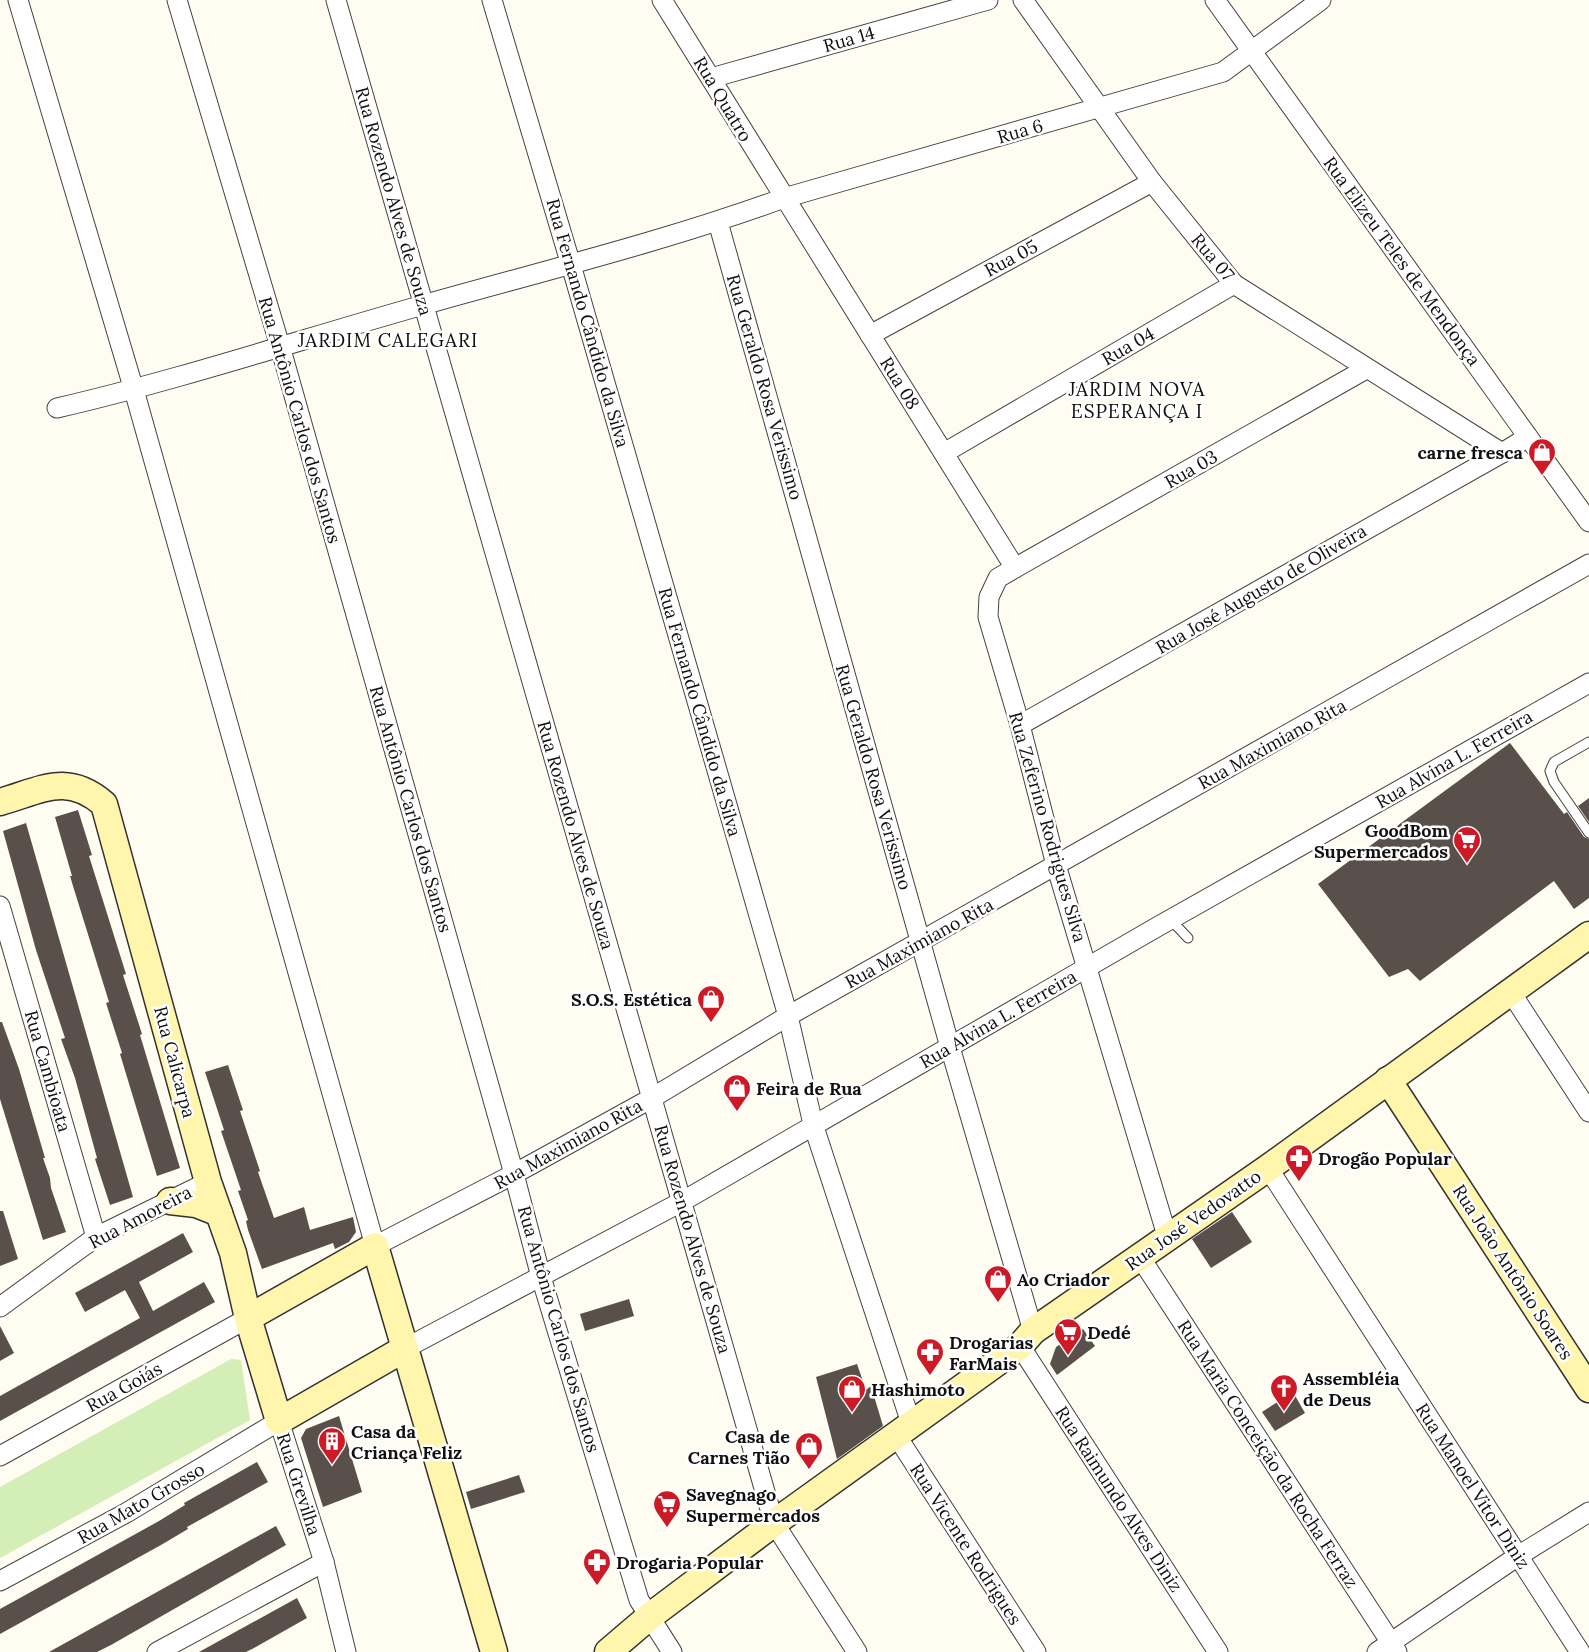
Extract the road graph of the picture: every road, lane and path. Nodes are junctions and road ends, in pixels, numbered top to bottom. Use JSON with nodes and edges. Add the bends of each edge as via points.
{"nodes":[{"id":1,"x":18,"y":0,"type":"edge"},
{"id":2,"x":177,"y":0,"type":"edge"},
{"id":3,"x":336,"y":0,"type":"edge"},
{"id":4,"x":492,"y":0,"type":"edge"},
{"id":5,"x":662,"y":0,"type":"edge"},
{"id":6,"x":988,"y":0,"type":"edge"},
{"id":7,"x":1023,"y":0,"type":"edge"},
{"id":8,"x":1215,"y":0,"type":"edge"},
{"id":9,"x":1321,"y":0,"type":"edge"},
{"id":10,"x":1252,"y":52,"type":"junction"},
{"id":11,"x":711,"y":78,"type":"junction"},
{"id":12,"x":1100,"y":108,"type":"junction"},
{"id":13,"x":1152,"y":182,"type":"junction"},
{"id":14,"x":784,"y":198,"type":"junction"},
{"id":15,"x":718,"y":222,"type":"junction"},
{"id":16,"x":572,"y":265,"type":"junction"},
{"id":17,"x":1234,"y":284,"type":"junction"},
{"id":18,"x":424,"y":305,"type":"junction"},
{"id":19,"x":870,"y":335,"type":"junction"},
{"id":20,"x":280,"y":346,"type":"junction"},
{"id":21,"x":1366,"y":369,"type":"junction"},
{"id":22,"x":134,"y":390,"type":"junction"},
{"id":23,"x":57,"y":408,"type":"dead end"},
{"id":24,"x":1528,"y":437,"type":"junction"},
{"id":25,"x":944,"y":453,"type":"junction"},
{"id":26,"x":1502,"y":453,"type":"junction"},
{"id":27,"x":1589,"y":522,"type":"edge"},
{"id":28,"x":1589,"y":564,"type":"edge"},
{"id":29,"x":1015,"y":568,"type":"junction"},
{"id":30,"x":1589,"y":683,"type":"edge"},
{"id":31,"x":1020,"y":725,"type":"junction"},
{"id":32,"x":1589,"y":742,"type":"edge"},
{"id":33,"x":0,"y":802,"type":"edge"},
{"id":34,"x":1589,"y":833,"type":"edge"},
{"id":35,"x":1056,"y":865,"type":"junction"},
{"id":36,"x":0,"y":906,"type":"edge"},
{"id":37,"x":1171,"y":920,"type":"junction"},
{"id":38,"x":1589,"y":935,"type":"edge"},
{"id":39,"x":1188,"y":938,"type":"dead end"},
{"id":40,"x":921,"y":942,"type":"junction"},
{"id":41,"x":1088,"y":968,"type":"junction"},
{"id":42,"x":1510,"y":991,"type":"junction"},
{"id":43,"x":788,"y":1016,"type":"junction"},
{"id":44,"x":950,"y":1047,"type":"junction"},
{"id":45,"x":1388,"y":1080,"type":"junction"},
{"id":46,"x":652,"y":1098,"type":"junction"},
{"id":47,"x":1589,"y":1112,"type":"edge"},
{"id":48,"x":813,"y":1124,"type":"junction"},
{"id":49,"x":1268,"y":1168,"type":"junction"},
{"id":50,"x":514,"y":1174,"type":"junction"},
{"id":51,"x":208,"y":1182,"type":"junction"},
{"id":52,"x":683,"y":1200,"type":"junction"},
{"id":53,"x":170,"y":1201,"type":"junction"},
{"id":54,"x":219,"y":1213,"type":"junction"},
{"id":55,"x":96,"y":1237,"type":"junction"},
{"id":56,"x":1168,"y":1239,"type":"junction"},
{"id":57,"x":376,"y":1246,"type":"junction"},
{"id":58,"x":1140,"y":1257,"type":"junction"},
{"id":59,"x":541,"y":1278,"type":"junction"},
{"id":60,"x":0,"y":1306,"type":"edge"},
{"id":61,"x":248,"y":1318,"type":"junction"},
{"id":62,"x":1027,"y":1338,"type":"junction"},
{"id":63,"x":404,"y":1349,"type":"junction"},
{"id":64,"x":1589,"y":1389,"type":"edge"},
{"id":65,"x":279,"y":1421,"type":"junction"},
{"id":66,"x":903,"y":1429,"type":"junction"},
{"id":67,"x":0,"y":1456,"type":"edge"},
{"id":68,"x":1589,"y":1512,"type":"edge"},
{"id":69,"x":774,"y":1524,"type":"junction"},
{"id":70,"x":1518,"y":1556,"type":"junction"},
{"id":71,"x":324,"y":1562,"type":"junction"},
{"id":72,"x":0,"y":1581,"type":"edge"},
{"id":73,"x":649,"y":1617,"type":"junction"},
{"id":74,"x":1389,"y":1649,"type":"edge"},
{"id":75,"x":157,"y":1652,"type":"edge"},
{"id":76,"x":346,"y":1652,"type":"edge"},
{"id":77,"x":494,"y":1652,"type":"edge"},
{"id":78,"x":608,"y":1652,"type":"edge"},
{"id":79,"x":672,"y":1652,"type":"edge"},
{"id":80,"x":857,"y":1652,"type":"edge"},
{"id":81,"x":1036,"y":1652,"type":"edge"},
{"id":82,"x":1218,"y":1652,"type":"edge"},
{"id":83,"x":1580,"y":1652,"type":"edge"}],
"edges":[{"from":1,"to":22,"type":"street"},
{"from":2,"to":20,"type":"street","name":"Rua Antônio Carlos dos Santos"},
{"from":3,"to":18,"type":"street","name":"Rua Rozendo Alves de Souza"},
{"from":4,"to":16,"type":"street","name":"Rua Fernando Cândido da Silva"},
{"from":5,"to":11,"type":"street","name":"Rua Quatro"},
{"from":6,"to":11,"type":"street","name":"Rua 14"},
{"from":7,"to":12,"type":"street","name":"Rua 07"},
{"from":8,"to":10,"type":"street","name":"Rua Elizeu Teles de Mendonça"},
{"from":9,"to":10,"type":"street","name":"Rua 6"},
{"from":10,"to":12,"type":"street","name":"Rua 6","via":[[1223,72]]},
{"from":10,"to":24,"type":"street","name":"Rua Elizeu Teles de Mendonça"},
{"from":11,"to":14,"type":"street","name":"Rua Quatro"},
{"from":12,"to":13,"type":"street","name":"Rua 07"},
{"from":12,"to":14,"type":"street","name":"Rua 6"},
{"from":13,"to":17,"type":"street","name":"Rua 07"},
{"from":13,"to":19,"type":"street","name":"Rua 05"},
{"from":14,"to":15,"type":"street","name":"Rua 6"},
{"from":14,"to":19,"type":"street","name":"Rua 08"},
{"from":15,"to":16,"type":"street","name":"Rua 6"},
{"from":15,"to":40,"type":"street","name":"Rua Geraldo Rosa Verissimo"},
{"from":16,"to":18,"type":"street","name":"Rua 6"},
{"from":16,"to":43,"type":"street","name":"Rua Fernando Cândido da Silva"},
{"from":17,"to":21,"type":"street","name":"Rua 07"},
{"from":17,"to":25,"type":"street","name":"Rua 04"},
{"from":18,"to":20,"type":"street","name":"Rua 6"},
{"from":18,"to":46,"type":"street","name":"Rua Rozendo Alves de Souza"},
{"from":19,"to":25,"type":"street","name":"Rua 08"},
{"from":20,"to":22,"type":"street","name":"Rua 6"},
{"from":20,"to":50,"type":"street","name":"Rua Antônio Carlos dos Santos"},
{"from":21,"to":26,"type":"street","name":"Rua 07"},
{"from":21,"to":29,"type":"street","name":"Rua 03"},
{"from":22,"to":23,"type":"street","name":"Rua 6"},
{"from":22,"to":57,"type":"street"},
{"from":24,"to":26,"type":"street"},
{"from":24,"to":27,"type":"street","name":"Rua Elizeu Teles de Mendonça"},
{"from":25,"to":29,"type":"street","name":"Rua 08"},
{"from":26,"to":31,"type":"street","name":"Rua José Augusto de Oliveira"},
{"from":28,"to":35,"type":"street","name":"Rua Maximiano Rita"},
{"from":29,"to":31,"type":"street","name":"Rua Zeferino Rodrigues Silva","via":[[998,578],[989,597],[988,616]]},
{"from":30,"to":37,"type":"street","name":"Rua Alvina L. Ferreira"},
{"from":31,"to":35,"type":"street","name":"Rua Zeferino Rodrigues Silva"},
{"from":32,"to":34,"type":"lane","via":[[1554,762],[1550,771]]},
{"from":33,"to":51,"type":"street","name":"Rua Calicarpa","via":[[62,785],[90,792],[104,804]]},
{"from":35,"to":40,"type":"street","name":"Rua Maximiano Rita"},
{"from":35,"to":41,"type":"street","name":"Rua Zeferino Rodrigues Silva"},
{"from":36,"to":55,"type":"street","name":"Rua Cambioata"},
{"from":37,"to":39,"type":"lane"},
{"from":37,"to":41,"type":"street","name":"Rua Alvina L. Ferreira"},
{"from":38,"to":42,"type":"street","name":"Rua José Vedovatto"},
{"from":40,"to":43,"type":"street","name":"Rua Maximiano Rita"},
{"from":40,"to":44,"type":"street","name":"Rua Geraldo Rosa Verissimo"},
{"from":41,"to":44,"type":"street","name":"Rua Alvina L. Ferreira"},
{"from":41,"to":56,"type":"street","name":"Rua Zeferino Rodrigues Silva"},
{"from":42,"to":45,"type":"street","name":"Rua José Vedovatto"},
{"from":42,"to":47,"type":"street"},
{"from":43,"to":46,"type":"street","name":"Rua Maximiano Rita"},
{"from":43,"to":48,"type":"street","name":"Rua Fernando Cândido da Silva"},
{"from":44,"to":48,"type":"street","name":"Rua Alvina L. Ferreira"},
{"from":44,"to":62,"type":"street","name":"Rua Geraldo Rosa Verissimo"},
{"from":45,"to":49,"type":"street","name":"Rua José Vedovatto"},
{"from":45,"to":64,"type":"street","name":"Rua João Antônio Soares"},
{"from":46,"to":50,"type":"street","name":"Rua Maximiano Rita"},
{"from":46,"to":52,"type":"street","name":"Rua Rozendo Alves de Souza"},
{"from":48,"to":52,"type":"street","name":"Rua Alvina L. Ferreira"},
{"from":48,"to":66,"type":"street","name":"Rua Fernando Cândido da Silva"},
{"from":49,"to":56,"type":"street","name":"Rua José Vedovatto"},
{"from":49,"to":70,"type":"street","name":"Rua Manoel Vitor Diniz"},
{"from":50,"to":57,"type":"street","name":"Rua Maximiano Rita"},
{"from":50,"to":59,"type":"street","name":"Rua Antônio Carlos dos Santos"},
{"from":51,"to":53,"type":"street","name":"Rua Amoreira"},
{"from":51,"to":54,"type":"street","name":"Rua Calicarpa"},
{"from":52,"to":59,"type":"street","name":"Rua Alvina L. Ferreira"},
{"from":52,"to":69,"type":"street","name":"Rua Rozendo Alves de Souza"},
{"from":53,"to":54,"type":"street","via":[[196,1204]]},
{"from":53,"to":55,"type":"street","name":"Rua Amoreira"},
{"from":54,"to":61,"type":"street","name":"Rua Calicarpa","via":[[233,1253]]},
{"from":55,"to":60,"type":"street","name":"Rua Amoreira"},
{"from":56,"to":58,"type":"street","name":"Rua José Vedovatto"},
{"from":57,"to":61,"type":"street","name":"Rua Maximiano Rita"},
{"from":57,"to":63,"type":"street"},
{"from":58,"to":62,"type":"street","name":"Rua José Vedovatto"},
{"from":58,"to":74,"type":"street","name":"Rua Maria Conceição da Rocha Ferraz"},
{"from":59,"to":63,"type":"street","name":"Rua Alvina L. Ferreira"},
{"from":59,"to":73,"type":"street","name":"Rua Antônio Carlos dos Santos","via":[[640,1600]]},
{"from":61,"to":65,"type":"street","name":"Rua Grevilha"},
{"from":61,"to":67,"type":"street","name":"Rua Goiás"},
{"from":62,"to":66,"type":"street","name":"Rua José Vedovatto"},
{"from":62,"to":82,"type":"street","name":"Rua Raimundo Alves Diniz"},
{"from":63,"to":65,"type":"street"},
{"from":63,"to":77,"type":"street"},
{"from":65,"to":71,"type":"street","name":"Rua Grevilha"},
{"from":65,"to":72,"type":"street","name":"Rua Mato Grosso","via":[[126,1513]]},
{"from":66,"to":69,"type":"street","name":"Rua José Vedovatto"},
{"from":66,"to":81,"type":"street","name":"Rua Vicente Rodrigues"},
{"from":68,"to":70,"type":"street"},
{"from":69,"to":73,"type":"street","name":"Rua José Vedovatto"},
{"from":69,"to":80,"type":"street","name":"Rua Rozendo Alves de Souza"},
{"from":70,"to":74,"type":"street"},
{"from":70,"to":83,"type":"street","name":"Rua Manoel Vitor Diniz"},
{"from":71,"to":75,"type":"street"},
{"from":71,"to":76,"type":"street","name":"Rua Grevilha"},
{"from":73,"to":78,"type":"street","name":"Rua José Vedovatto"},
{"from":73,"to":79,"type":"street","name":"Rua Antônio Carlos dos Santos"}]}
